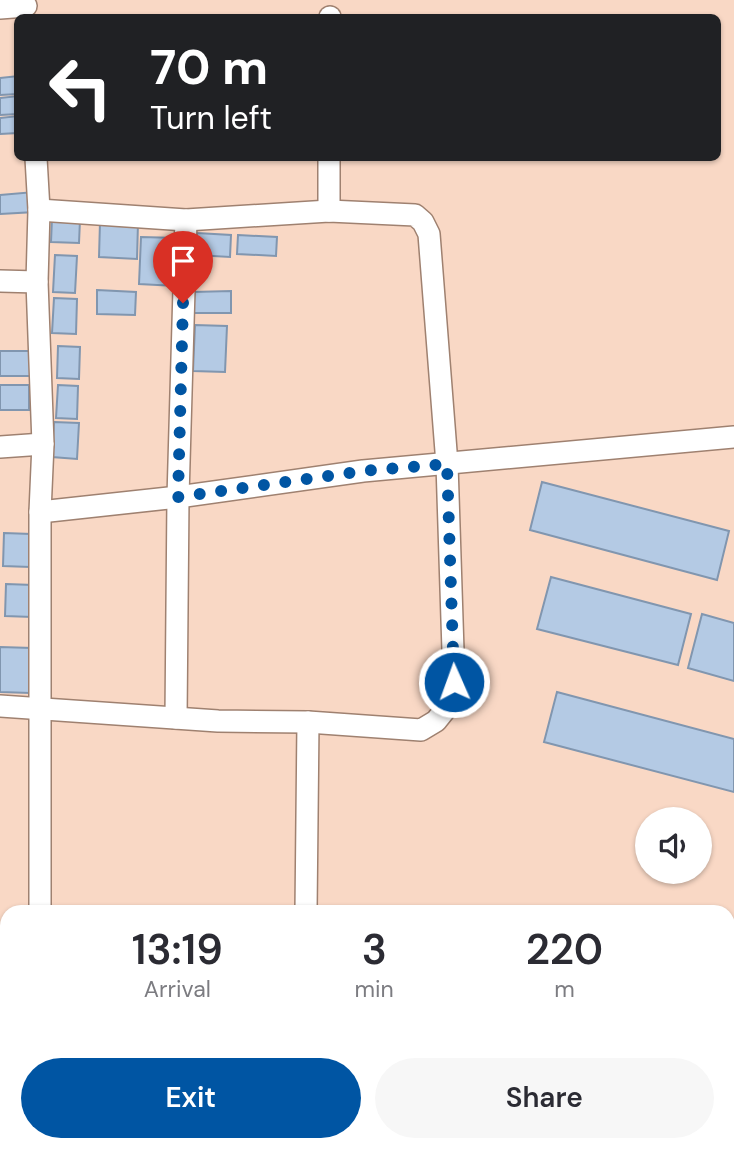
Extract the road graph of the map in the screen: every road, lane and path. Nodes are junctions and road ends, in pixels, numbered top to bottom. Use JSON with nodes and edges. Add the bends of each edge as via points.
{"nodes":[{"id":1,"x":0,"y":8,"type":"edge"},
{"id":2,"x":27,"y":8,"type":"edge"},
{"id":3,"x":36,"y":161,"type":"edge"},
{"id":4,"x":329,"y":161,"type":"edge"},
{"id":5,"x":39,"y":210,"type":"junction"},
{"id":6,"x":329,"y":211,"type":"junction"},
{"id":7,"x":186,"y":220,"type":"junction"},
{"id":8,"x":0,"y":281,"type":"edge"},
{"id":9,"x":37,"y":282,"type":"junction"},
{"id":10,"x":734,"y":436,"type":"edge"},
{"id":11,"x":43,"y":444,"type":"junction"},
{"id":12,"x":0,"y":447,"type":"edge"},
{"id":13,"x":447,"y":464,"type":"junction"},
{"id":14,"x":178,"y":497,"type":"junction"},
{"id":15,"x":40,"y":512,"type":"junction"},
{"id":16,"x":0,"y":706,"type":"edge"},
{"id":17,"x":41,"y":708,"type":"junction"},
{"id":18,"x":176,"y":718,"type":"junction"},
{"id":19,"x":308,"y":722,"type":"junction"},
{"id":20,"x":40,"y":905,"type":"edge"},
{"id":21,"x":306,"y":905,"type":"edge"}],
"edges":[{"from":1,"to":2,"type":"street"},
{"from":3,"to":5,"type":"street"},
{"from":4,"to":6,"type":"street"},
{"from":5,"to":7,"type":"street"},
{"from":5,"to":9,"type":"street"},
{"from":6,"to":7,"type":"street"},
{"from":6,"to":13,"type":"street","via":[[415,215],[429,234]]},
{"from":7,"to":14,"type":"street"},
{"from":8,"to":9,"type":"street"},
{"from":9,"to":11,"type":"street"},
{"from":10,"to":13,"type":"street"},
{"from":11,"to":12,"type":"street"},
{"from":11,"to":15,"type":"street"},
{"from":13,"to":14,"type":"street"},
{"from":13,"to":19,"type":"street","via":[[452,701],[436,721],[421,730]]},
{"from":14,"to":15,"type":"street"},
{"from":14,"to":18,"type":"street"},
{"from":15,"to":17,"type":"street"},
{"from":16,"to":17,"type":"street"},
{"from":17,"to":18,"type":"street"},
{"from":17,"to":20,"type":"street"},
{"from":18,"to":19,"type":"street"},
{"from":19,"to":21,"type":"street"}]}
